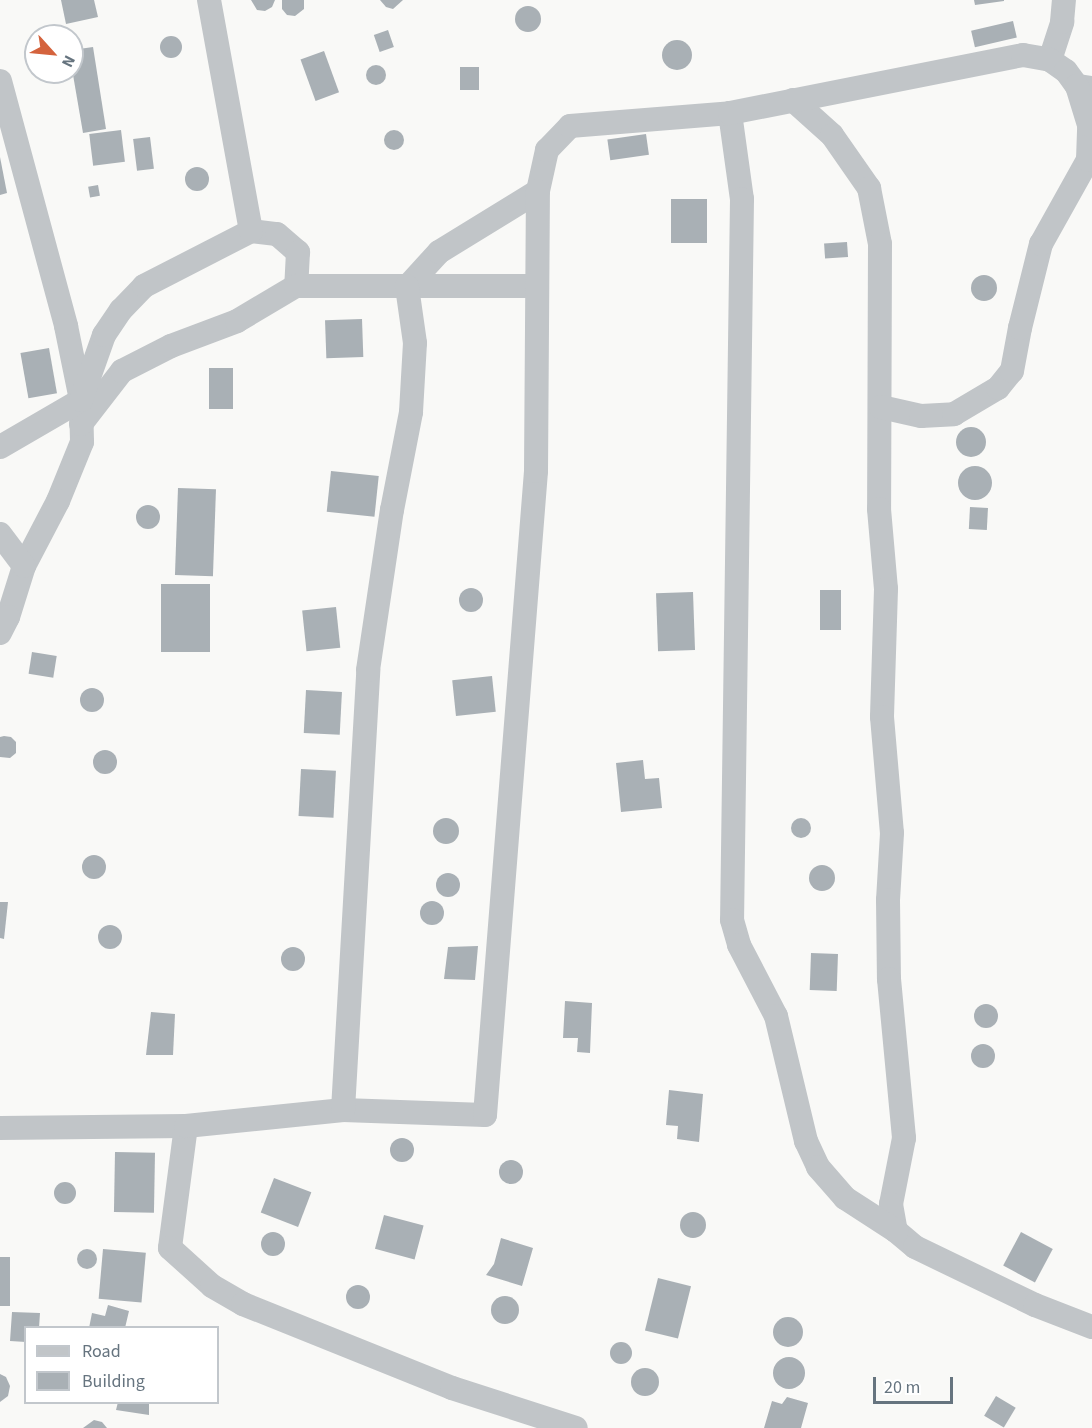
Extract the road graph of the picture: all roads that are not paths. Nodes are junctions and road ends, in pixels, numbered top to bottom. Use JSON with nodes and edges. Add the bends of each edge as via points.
{"nodes":[{"id":1,"x":209,"y":0,"type":"edge"},
{"id":2,"x":1064,"y":0,"type":"edge"},
{"id":3,"x":1050,"y":60,"type":"junction"},
{"id":4,"x":0,"y":81,"type":"edge"},
{"id":5,"x":1084,"y":87,"type":"edge"},
{"id":6,"x":793,"y":100,"type":"junction"},
{"id":7,"x":730,"y":113,"type":"junction"},
{"id":8,"x":538,"y":191,"type":"junction"},
{"id":9,"x":251,"y":231,"type":"junction"},
{"id":10,"x":296,"y":286,"type":"junction"},
{"id":11,"x":537,"y":286,"type":"junction"},
{"id":12,"x":407,"y":287,"type":"junction"},
{"id":13,"x":81,"y":400,"type":"junction"},
{"id":14,"x":881,"y":406,"type":"junction"},
{"id":15,"x":81,"y":424,"type":"junction"},
{"id":16,"x":0,"y":447,"type":"edge"},
{"id":17,"x":0,"y":534,"type":"edge"},
{"id":18,"x":24,"y":567,"type":"junction"},
{"id":19,"x":0,"y":633,"type":"edge"},
{"id":20,"x":343,"y":1110,"type":"junction"},
{"id":21,"x":186,"y":1126,"type":"junction"},
{"id":22,"x":0,"y":1128,"type":"edge"},
{"id":23,"x":896,"y":1231,"type":"junction"},
{"id":24,"x":1092,"y":1327,"type":"edge"},
{"id":25,"x":576,"y":1428,"type":"edge"}],
"edges":[{"from":1,"to":9,"type":"street"},
{"from":2,"to":3,"type":"street","via":[[1062,22]]},
{"from":3,"to":5,"type":"street"},
{"from":3,"to":6,"type":"street","via":[[1023,55]]},
{"from":4,"to":13,"type":"street","via":[[66,326]]},
{"from":5,"to":14,"type":"street","via":[[1088,160],[1041,244],[1012,371],[998,388],[954,414],[921,416]]},
{"from":6,"to":7,"type":"street"},
{"from":6,"to":14,"type":"street","via":[[832,135],[869,188],[880,244]]},
{"from":7,"to":8,"type":"street","via":[[570,126],[547,150]]},
{"from":7,"to":23,"type":"street","via":[[742,199],[732,920],[739,945],[776,1016],[806,1141],[818,1167],[845,1198]]},
{"from":8,"to":11,"type":"street"},
{"from":8,"to":12,"type":"street","via":[[439,252]]},
{"from":9,"to":10,"type":"street","via":[[277,234],[298,252]]},
{"from":9,"to":13,"type":"street","via":[[144,286],[104,335]]},
{"from":10,"to":12,"type":"street"},
{"from":10,"to":15,"type":"street","via":[[237,321],[171,346],[122,371]]},
{"from":11,"to":12,"type":"street"},
{"from":11,"to":20,"type":"street","via":[[536,471],[485,1115]]},
{"from":12,"to":20,"type":"street","via":[[415,343],[411,412],[368,670]]},
{"from":13,"to":15,"type":"street"},
{"from":13,"to":16,"type":"street"},
{"from":14,"to":23,"type":"street","via":[[879,508],[886,589],[882,717],[892,832],[889,979],[904,1138],[891,1204]]},
{"from":15,"to":18,"type":"street","via":[[82,442],[58,501]]},
{"from":17,"to":18,"type":"street"},
{"from":18,"to":19,"type":"street"},
{"from":20,"to":21,"type":"street"},
{"from":21,"to":22,"type":"street"},
{"from":21,"to":25,"type":"street","via":[[170,1248],[212,1287],[243,1304],[452,1388]]},
{"from":23,"to":24,"type":"street","via":[[915,1247],[1035,1305]]}]}
